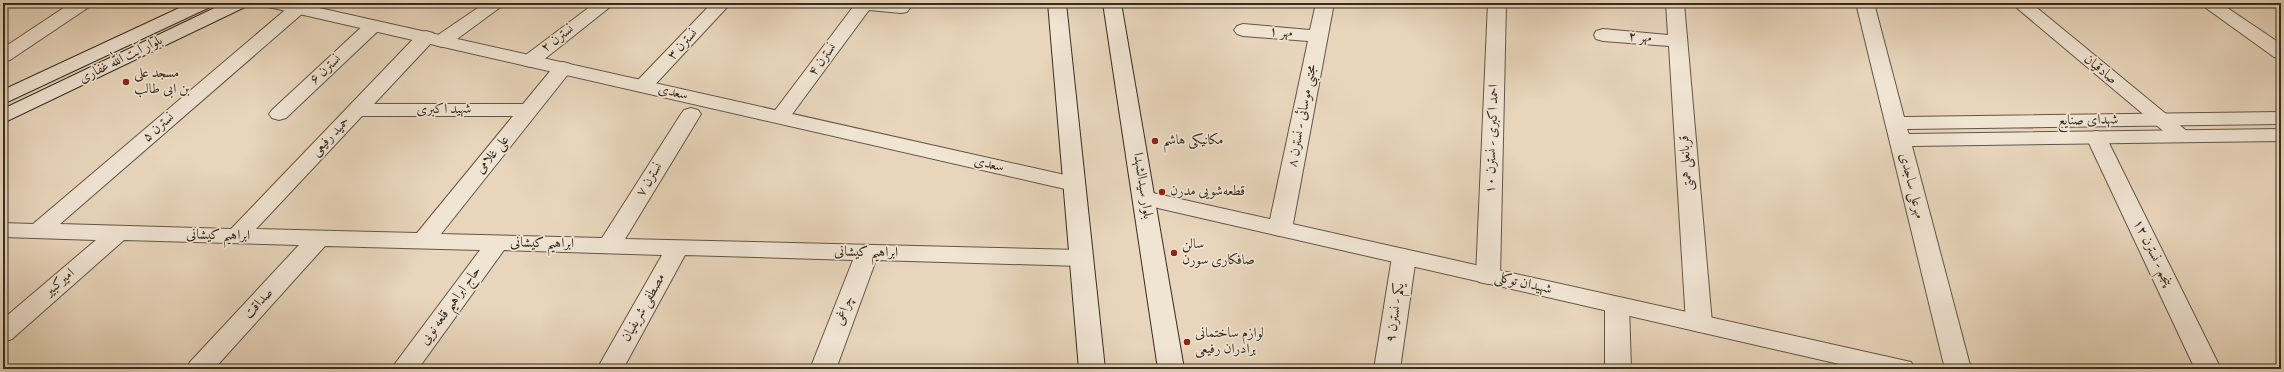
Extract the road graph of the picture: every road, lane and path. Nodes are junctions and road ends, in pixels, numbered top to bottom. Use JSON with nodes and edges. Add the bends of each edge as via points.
{"nodes":[{"id":1,"x":83,"y":3,"type":"edge"},
{"id":2,"x":204,"y":3,"type":"edge"},
{"id":3,"x":239,"y":3,"type":"edge"},
{"id":4,"x":273,"y":3,"type":"edge"},
{"id":5,"x":497,"y":3,"type":"edge"},
{"id":6,"x":606,"y":3,"type":"edge"},
{"id":7,"x":722,"y":3,"type":"edge"},
{"id":8,"x":865,"y":3,"type":"edge"},
{"id":9,"x":1056,"y":3,"type":"edge"},
{"id":10,"x":1112,"y":3,"type":"edge"},
{"id":11,"x":1325,"y":3,"type":"edge"},
{"id":12,"x":1497,"y":3,"type":"edge"},
{"id":13,"x":1675,"y":3,"type":"edge"},
{"id":14,"x":1865,"y":3,"type":"edge"},
{"id":15,"x":2020,"y":3,"type":"edge"},
{"id":16,"x":2208,"y":3,"type":"edge"},
{"id":17,"x":901,"y":8,"type":"dead end"},
{"id":18,"x":297,"y":9,"type":"junction"},
{"id":19,"x":373,"y":26,"type":"junction"},
{"id":20,"x":1243,"y":30,"type":"dead end"},
{"id":21,"x":1603,"y":35,"type":"dead end"},
{"id":22,"x":1319,"y":36,"type":"junction"},
{"id":23,"x":434,"y":39,"type":"junction"},
{"id":24,"x":1678,"y":41,"type":"junction"},
{"id":25,"x":2281,"y":52,"type":"edge"},
{"id":26,"x":3,"y":56,"type":"edge"},
{"id":27,"x":530,"y":61,"type":"junction"},
{"id":28,"x":563,"y":68,"type":"junction"},
{"id":29,"x":643,"y":86,"type":"junction"},
{"id":30,"x":3,"y":98,"type":"edge"},
{"id":31,"x":357,"y":110,"type":"junction"},
{"id":32,"x":530,"y":110,"type":"junction"},
{"id":33,"x":279,"y":114,"type":"dead end"},
{"id":34,"x":691,"y":114,"type":"dead end"},
{"id":35,"x":3,"y":117,"type":"edge"},
{"id":36,"x":780,"y":117,"type":"junction"},
{"id":37,"x":2281,"y":118,"type":"edge"},
{"id":38,"x":2161,"y":120,"type":"junction"},
{"id":39,"x":1960,"y":122,"type":"junction"},
{"id":40,"x":1897,"y":131,"type":"junction"},
{"id":41,"x":2281,"y":135,"type":"edge"},
{"id":42,"x":2181,"y":136,"type":"junction"},
{"id":43,"x":2096,"y":137,"type":"junction"},
{"id":44,"x":1975,"y":139,"type":"junction"},
{"id":45,"x":1074,"y":184,"type":"junction"},
{"id":46,"x":1144,"y":198,"type":"junction"},
{"id":47,"x":1280,"y":229,"type":"junction"},
{"id":48,"x":3,"y":230,"type":"edge"},
{"id":49,"x":38,"y":231,"type":"junction"},
{"id":50,"x":118,"y":233,"type":"junction"},
{"id":51,"x":236,"y":236,"type":"junction"},
{"id":52,"x":318,"y":238,"type":"junction"},
{"id":53,"x":423,"y":241,"type":"junction"},
{"id":54,"x":497,"y":243,"type":"junction"},
{"id":55,"x":609,"y":246,"type":"junction"},
{"id":56,"x":677,"y":248,"type":"junction"},
{"id":57,"x":867,"y":253,"type":"junction"},
{"id":58,"x":1404,"y":257,"type":"junction"},
{"id":59,"x":1081,"y":258,"type":"junction"},
{"id":60,"x":1488,"y":276,"type":"junction"},
{"id":61,"x":1617,"y":305,"type":"junction"},
{"id":62,"x":1699,"y":323,"type":"junction"},
{"id":63,"x":3,"y":332,"type":"edge"},
{"id":64,"x":1863,"y":365,"type":"edge"},
{"id":65,"x":199,"y":369,"type":"edge"},
{"id":66,"x":404,"y":369,"type":"edge"},
{"id":67,"x":610,"y":369,"type":"edge"},
{"id":68,"x":823,"y":369,"type":"edge"},
{"id":69,"x":1092,"y":369,"type":"edge"},
{"id":70,"x":1172,"y":369,"type":"edge"},
{"id":71,"x":1387,"y":369,"type":"edge"},
{"id":72,"x":1618,"y":369,"type":"edge"},
{"id":73,"x":1902,"y":369,"type":"edge"},
{"id":74,"x":1958,"y":369,"type":"edge"},
{"id":75,"x":2208,"y":369,"type":"edge"}],
"edges":[{"from":1,"to":26,"type":"street"},
{"from":2,"to":30,"type":"street","name":"بلوار آیت الله غفاری"},
{"from":3,"to":35,"type":"street","name":"بلوار آیت الله غفاری"},
{"from":4,"to":18,"type":"street","name":"سعدی"},
{"from":5,"to":23,"type":"street","name":"حمید رفیعی"},
{"from":6,"to":27,"type":"street","name":"نسترن ۲"},
{"from":7,"to":29,"type":"street","name":"نسترن ۳"},
{"from":8,"to":17,"type":"street"},
{"from":8,"to":36,"type":"street","name":"نسترن ۴"},
{"from":9,"to":45,"type":"street"},
{"from":10,"to":46,"type":"street","name":"بلوار سیدالشهدا"},
{"from":11,"to":22,"type":"street","name":"مجتبی موسائی - نسترن ۸"},
{"from":12,"to":60,"type":"street","name":"احمد اکبری - نسترن ۱۰"},
{"from":13,"to":24,"type":"street","name":"قربانعلی همتی"},
{"from":14,"to":40,"type":"street","name":"مهرعلی ساجدی"},
{"from":15,"to":38,"type":"street","name":"صادقیان"},
{"from":16,"to":25,"type":"street"},
{"from":18,"to":19,"type":"street","name":"سعدی"},
{"from":18,"to":49,"type":"street","name":"نسترن ۵"},
{"from":19,"to":23,"type":"street","name":"سعدی"},
{"from":19,"to":33,"type":"street","name":"نسترن ۶"},
{"from":20,"to":22,"type":"street","name":"مهر ۱"},
{"from":21,"to":24,"type":"street","name":"مهر ۲"},
{"from":22,"to":47,"type":"street","name":"مجتبی موسائی - نسترن ۸"},
{"from":23,"to":27,"type":"street","name":"سعدی"},
{"from":23,"to":31,"type":"street","name":"حمید رفیعی"},
{"from":24,"to":62,"type":"street","name":"قربانعلی همتی"},
{"from":27,"to":28,"type":"street","name":"سعدی"},
{"from":28,"to":29,"type":"street","name":"سعدی"},
{"from":28,"to":32,"type":"street","name":"علی غلامی"},
{"from":29,"to":36,"type":"street","name":"سعدی"},
{"from":31,"to":32,"type":"street","name":"شهید اکبری"},
{"from":31,"to":51,"type":"street","name":"حمید رفیعی"},
{"from":32,"to":53,"type":"street","name":"علی غلامی"},
{"from":34,"to":55,"type":"street","name":"نسترن ۷"},
{"from":36,"to":45,"type":"street","name":"سعدی"},
{"from":37,"to":38,"type":"street","name":"شهدای صنایع"},
{"from":38,"to":39,"type":"street","name":"شهدای صنایع"},
{"from":38,"to":42,"type":"street","name":"صادقیان"},
{"from":39,"to":40,"type":"street","name":"شهدای صنایع"},
{"from":39,"to":44,"type":"street"},
{"from":40,"to":44,"type":"street","name":"شهدای صنایع"},
{"from":40,"to":74,"type":"street","name":"مهرعلی ساجدی"},
{"from":41,"to":42,"type":"street","name":"شهدای صنایع"},
{"from":42,"to":43,"type":"street","name":"شهدای صنایع"},
{"from":43,"to":44,"type":"street","name":"شهدای صنایع"},
{"from":43,"to":75,"type":"street","name":"پنجم - نسترن ۱۲"},
{"from":45,"to":59,"type":"street"},
{"from":46,"to":47,"type":"street","name":"شهیدان توکلی"},
{"from":46,"to":70,"type":"street","name":"بلوار سیدالشهدا"},
{"from":47,"to":58,"type":"street","name":"شهیدان توکلی"},
{"from":48,"to":49,"type":"street","name":"ابراهیم کیشانی"},
{"from":49,"to":50,"type":"street","name":"ابراهیم کیشانی"},
{"from":50,"to":51,"type":"street","name":"ابراهیم کیشانی"},
{"from":50,"to":63,"type":"street","name":"امیرکبیر"},
{"from":51,"to":52,"type":"street","name":"ابراهیم کیشانی"},
{"from":52,"to":53,"type":"street","name":"ابراهیم کیشانی"},
{"from":52,"to":65,"type":"street","name":"صداقت"},
{"from":53,"to":54,"type":"street","name":"ابراهیم کیشانی"},
{"from":54,"to":55,"type":"street","name":"ابراهیم کیشانی"},
{"from":54,"to":66,"type":"street","name":"حاج ابراهیم قلعه نویی"},
{"from":55,"to":56,"type":"street","name":"ابراهیم کیشانی"},
{"from":56,"to":57,"type":"street","name":"ابراهیم کیشانی"},
{"from":56,"to":67,"type":"street","name":"مصطفی شریفیان"},
{"from":57,"to":59,"type":"street","name":"ابراهیم کیشانی"},
{"from":57,"to":68,"type":"street","name":"چراغی"},
{"from":58,"to":60,"type":"street","name":"شهیدان توکلی"},
{"from":58,"to":71,"type":"street","name":"یکم - نسترن ۹"},
{"from":59,"to":69,"type":"street"},
{"from":60,"to":61,"type":"street","name":"شهیدان توکلی"},
{"from":61,"to":62,"type":"street","name":"شهیدان توکلی"},
{"from":61,"to":72,"type":"street"},
{"from":62,"to":64,"type":"street","name":"شهیدان توکلی"},
{"from":64,"to":73,"type":"street","name":"شهیدان توکلی"}]}
